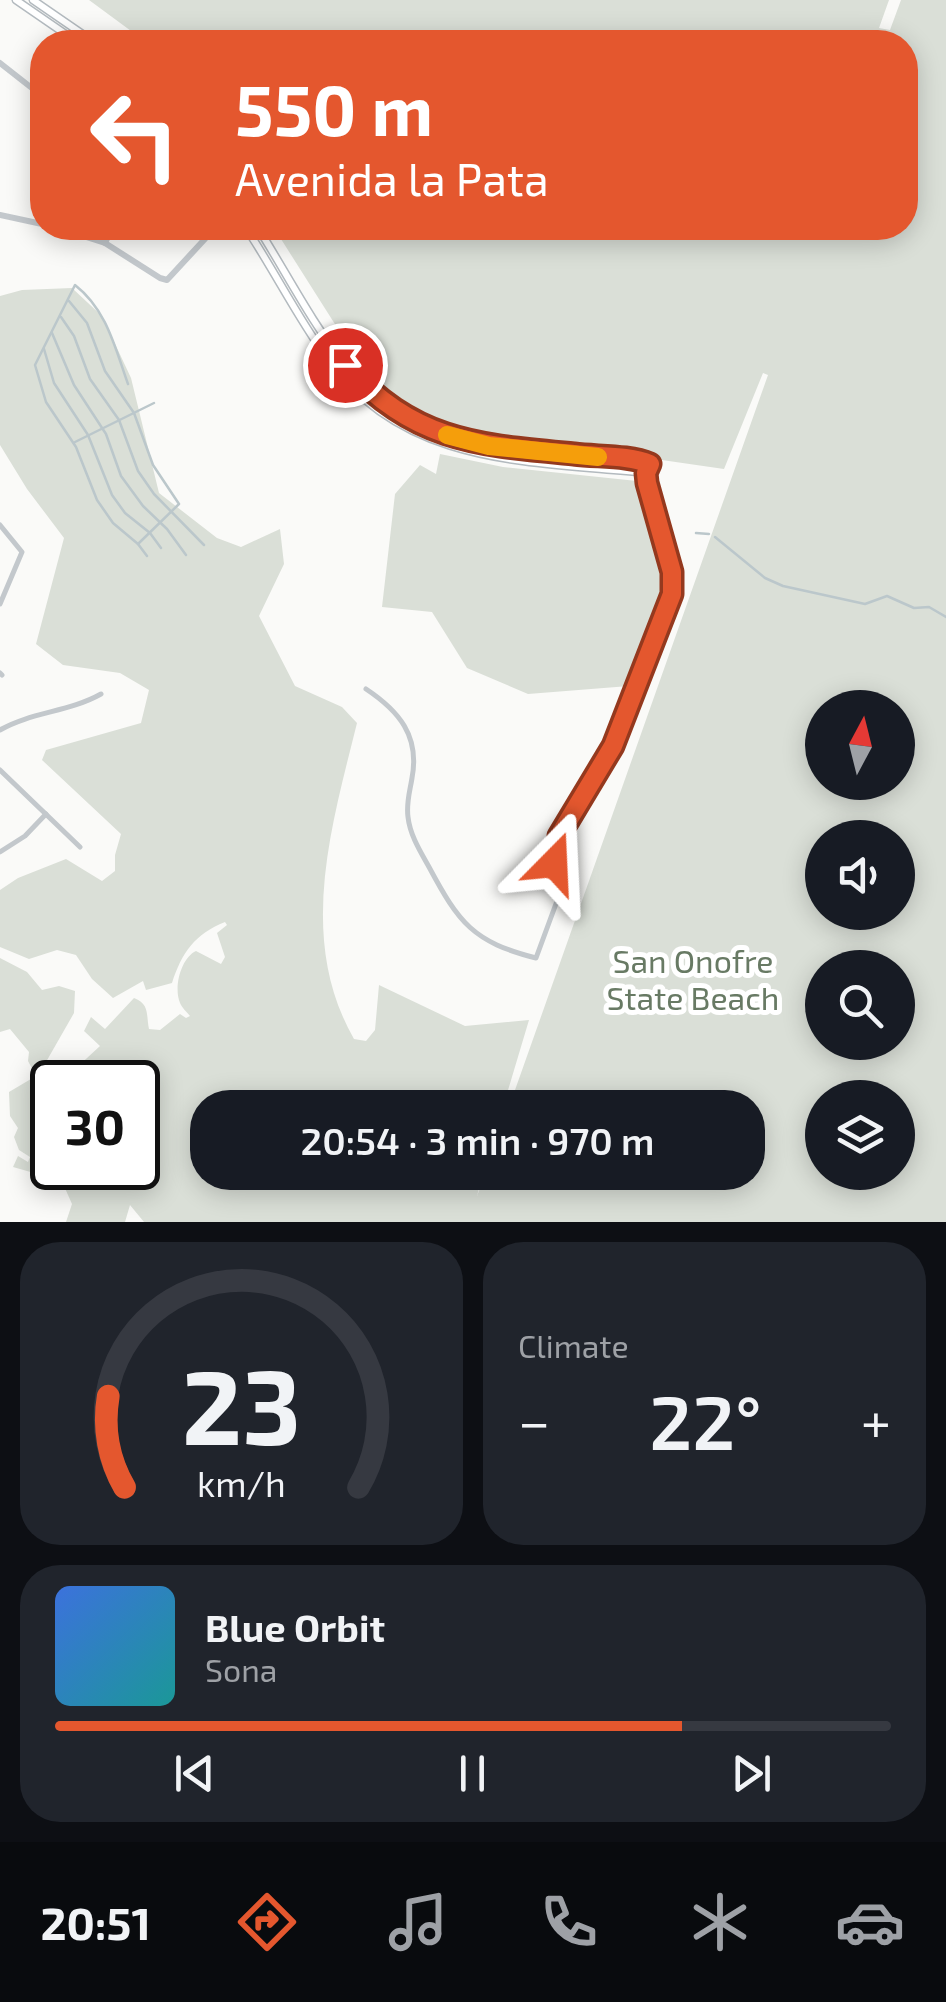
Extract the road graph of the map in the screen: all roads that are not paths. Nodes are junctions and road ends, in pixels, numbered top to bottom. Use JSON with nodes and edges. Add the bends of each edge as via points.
{"nodes":[{"id":1,"x":16,"y":0,"type":"edge"},
{"id":2,"x":33,"y":0,"type":"edge"},
{"id":3,"x":60,"y":30,"type":"edge"},
{"id":4,"x":77,"y":30,"type":"edge"},
{"id":5,"x":0,"y":63,"type":"edge"},
{"id":6,"x":30,"y":87,"type":"edge"},
{"id":7,"x":0,"y":215,"type":"edge"},
{"id":8,"x":30,"y":221,"type":"edge"},
{"id":9,"x":93,"y":240,"type":"edge"},
{"id":10,"x":107,"y":240,"type":"edge"},
{"id":11,"x":205,"y":240,"type":"edge"},
{"id":12,"x":253,"y":240,"type":"edge"},
{"id":13,"x":265,"y":240,"type":"edge"},
{"id":14,"x":105,"y":244,"type":"junction"},
{"id":15,"x":646,"y":473,"type":"junction"},
{"id":16,"x":0,"y":525,"type":"edge"},
{"id":17,"x":1,"y":601,"type":"edge"},
{"id":18,"x":366,"y":689,"type":"dead end"},
{"id":19,"x":101,"y":694,"type":"dead end"},
{"id":20,"x":0,"y":730,"type":"edge"},
{"id":21,"x":0,"y":770,"type":"edge"},
{"id":22,"x":46,"y":814,"type":"junction"},
{"id":23,"x":80,"y":847,"type":"dead end"},
{"id":24,"x":0,"y":852,"type":"edge"}],
"edges":[{"from":1,"to":3,"type":"main road"},
{"from":2,"to":4,"type":"main road"},
{"from":5,"to":6,"type":"street"},
{"from":7,"to":8,"type":"street"},
{"from":9,"to":14,"type":"street"},
{"from":10,"to":14,"type":"street"},
{"from":11,"to":14,"type":"street","via":[[168,280]]},
{"from":12,"to":15,"type":"main road","via":[[326,358],[392,420],[442,445],[488,457]]},
{"from":13,"to":15,"type":"main road","via":[[327,341],[393,410],[460,440],[645,462],[651,468]]},
{"from":15,"to":18,"type":"street","via":[[672,594],[613,746],[557,842],[556,901],[536,958],[472,932],[452,909],[408,820],[415,759],[409,731]]},
{"from":16,"to":17,"type":"street","via":[[22,552]]},
{"from":19,"to":20,"type":"street"},
{"from":21,"to":22,"type":"street"},
{"from":22,"to":23,"type":"street"},
{"from":22,"to":24,"type":"street"}]}
